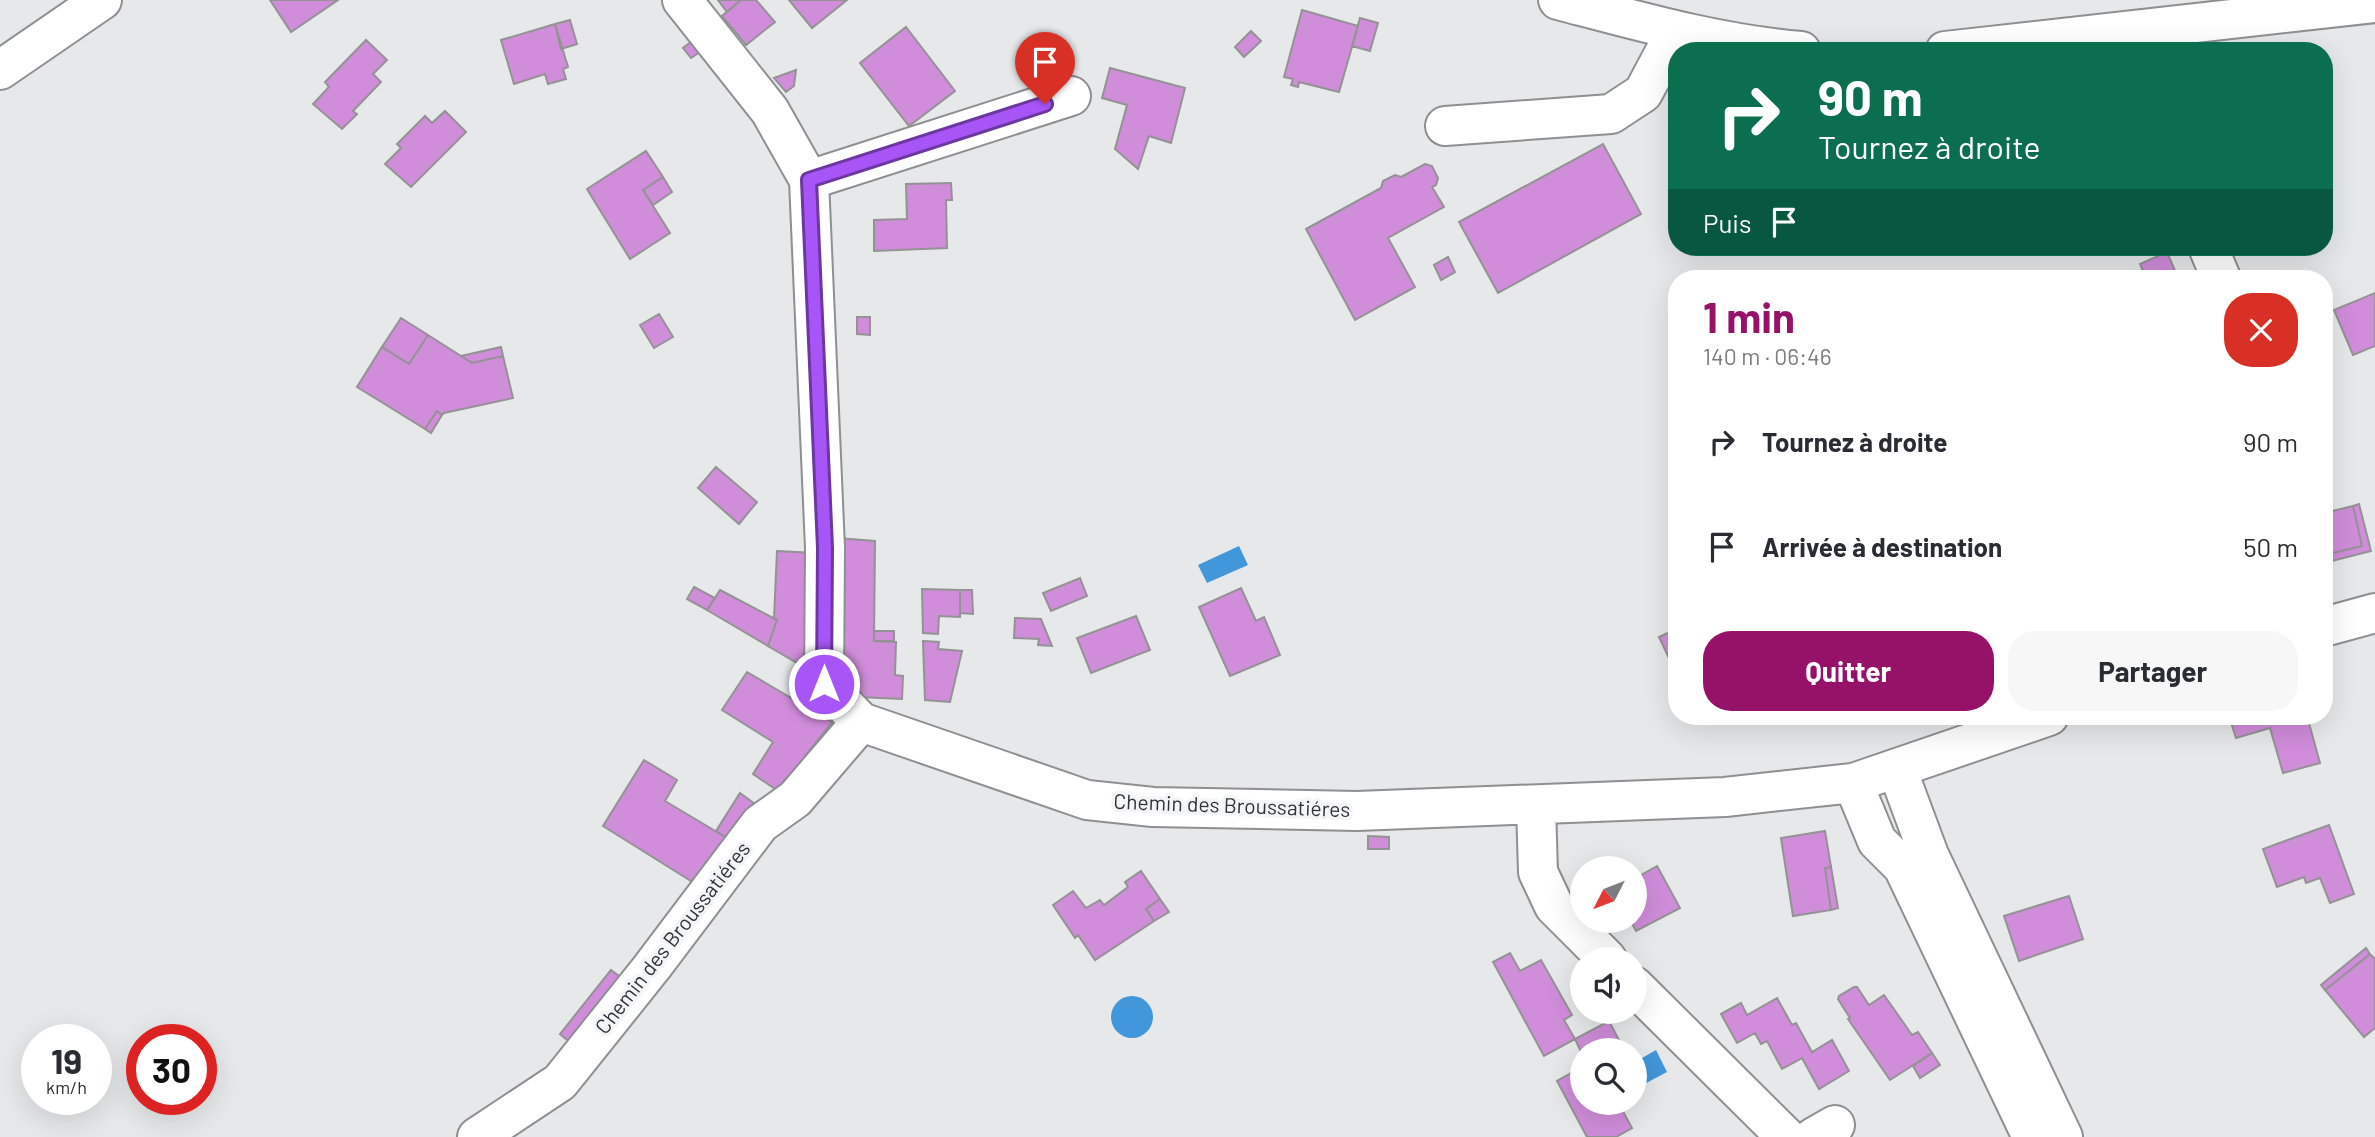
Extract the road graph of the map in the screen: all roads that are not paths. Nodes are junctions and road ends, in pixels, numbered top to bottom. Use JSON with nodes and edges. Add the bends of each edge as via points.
{"nodes":[{"id":1,"x":102,"y":0,"type":"edge"},
{"id":2,"x":682,"y":0,"type":"edge"},
{"id":3,"x":1558,"y":0,"type":"edge"},
{"id":4,"x":2375,"y":3,"type":"edge"},
{"id":5,"x":2202,"y":11,"type":"edge"},
{"id":6,"x":1676,"y":31,"type":"junction"},
{"id":7,"x":1670,"y":42,"type":"edge"},
{"id":8,"x":1732,"y":42,"type":"edge"},
{"id":9,"x":2123,"y":42,"type":"edge"},
{"id":10,"x":1668,"y":46,"type":"edge"},
{"id":11,"x":0,"y":71,"type":"edge"},
{"id":12,"x":1071,"y":96,"type":"dead end"},
{"id":13,"x":1445,"y":126,"type":"dead end"},
{"id":14,"x":809,"y":180,"type":"junction"},
{"id":15,"x":2375,"y":612,"type":"edge"},
{"id":16,"x":2333,"y":625,"type":"edge"},
{"id":17,"x":861,"y":722,"type":"junction"},
{"id":18,"x":2023,"y":725,"type":"edge"},
{"id":19,"x":1897,"y":769,"type":"junction"},
{"id":20,"x":1853,"y":783,"type":"junction"},
{"id":21,"x":1536,"y":806,"type":"junction"},
{"id":22,"x":1595,"y":947,"type":"edge"},
{"id":23,"x":1647,"y":999,"type":"edge"},
{"id":24,"x":477,"y":1137,"type":"edge"},
{"id":25,"x":1786,"y":1137,"type":"edge"},
{"id":26,"x":2032,"y":1137,"type":"edge"},
{"id":27,"x":2063,"y":1137,"type":"edge"}],
"edges":[{"from":1,"to":11,"type":"street"},
{"from":2,"to":14,"type":"street","via":[[769,111]]},
{"from":3,"to":6,"type":"street"},
{"from":4,"to":5,"type":"street"},
{"from":5,"to":9,"type":"street"},
{"from":6,"to":7,"type":"street"},
{"from":6,"to":8,"type":"street"},
{"from":10,"to":13,"type":"street","via":[[1643,93],[1611,114]]},
{"from":12,"to":14,"type":"street"},
{"from":14,"to":17,"type":"street","via":[[825,548],[824,684]]},
{"from":15,"to":16,"type":"street"},
{"from":17,"to":21,"type":"street","name":"Chemin des Broussatiéres","via":[[1087,800],[1153,807],[1357,811]]},
{"from":17,"to":24,"type":"street","name":"Chemin des Broussatiéres","via":[[795,799],[760,824],[560,1082]]},
{"from":18,"to":19,"type":"street","name":"Chemin des Broussatiéres"},
{"from":19,"to":20,"type":"street","name":"Chemin des Broussatiéres"},
{"from":19,"to":27,"type":"street","via":[[1929,855]]},
{"from":20,"to":21,"type":"street","name":"Chemin des Broussatiéres","via":[[1725,797]]},
{"from":20,"to":26,"type":"street","via":[[1877,841],[1903,867]]},
{"from":21,"to":22,"type":"street","via":[[1538,872],[1555,906]]},
{"from":23,"to":25,"type":"street"}]}
